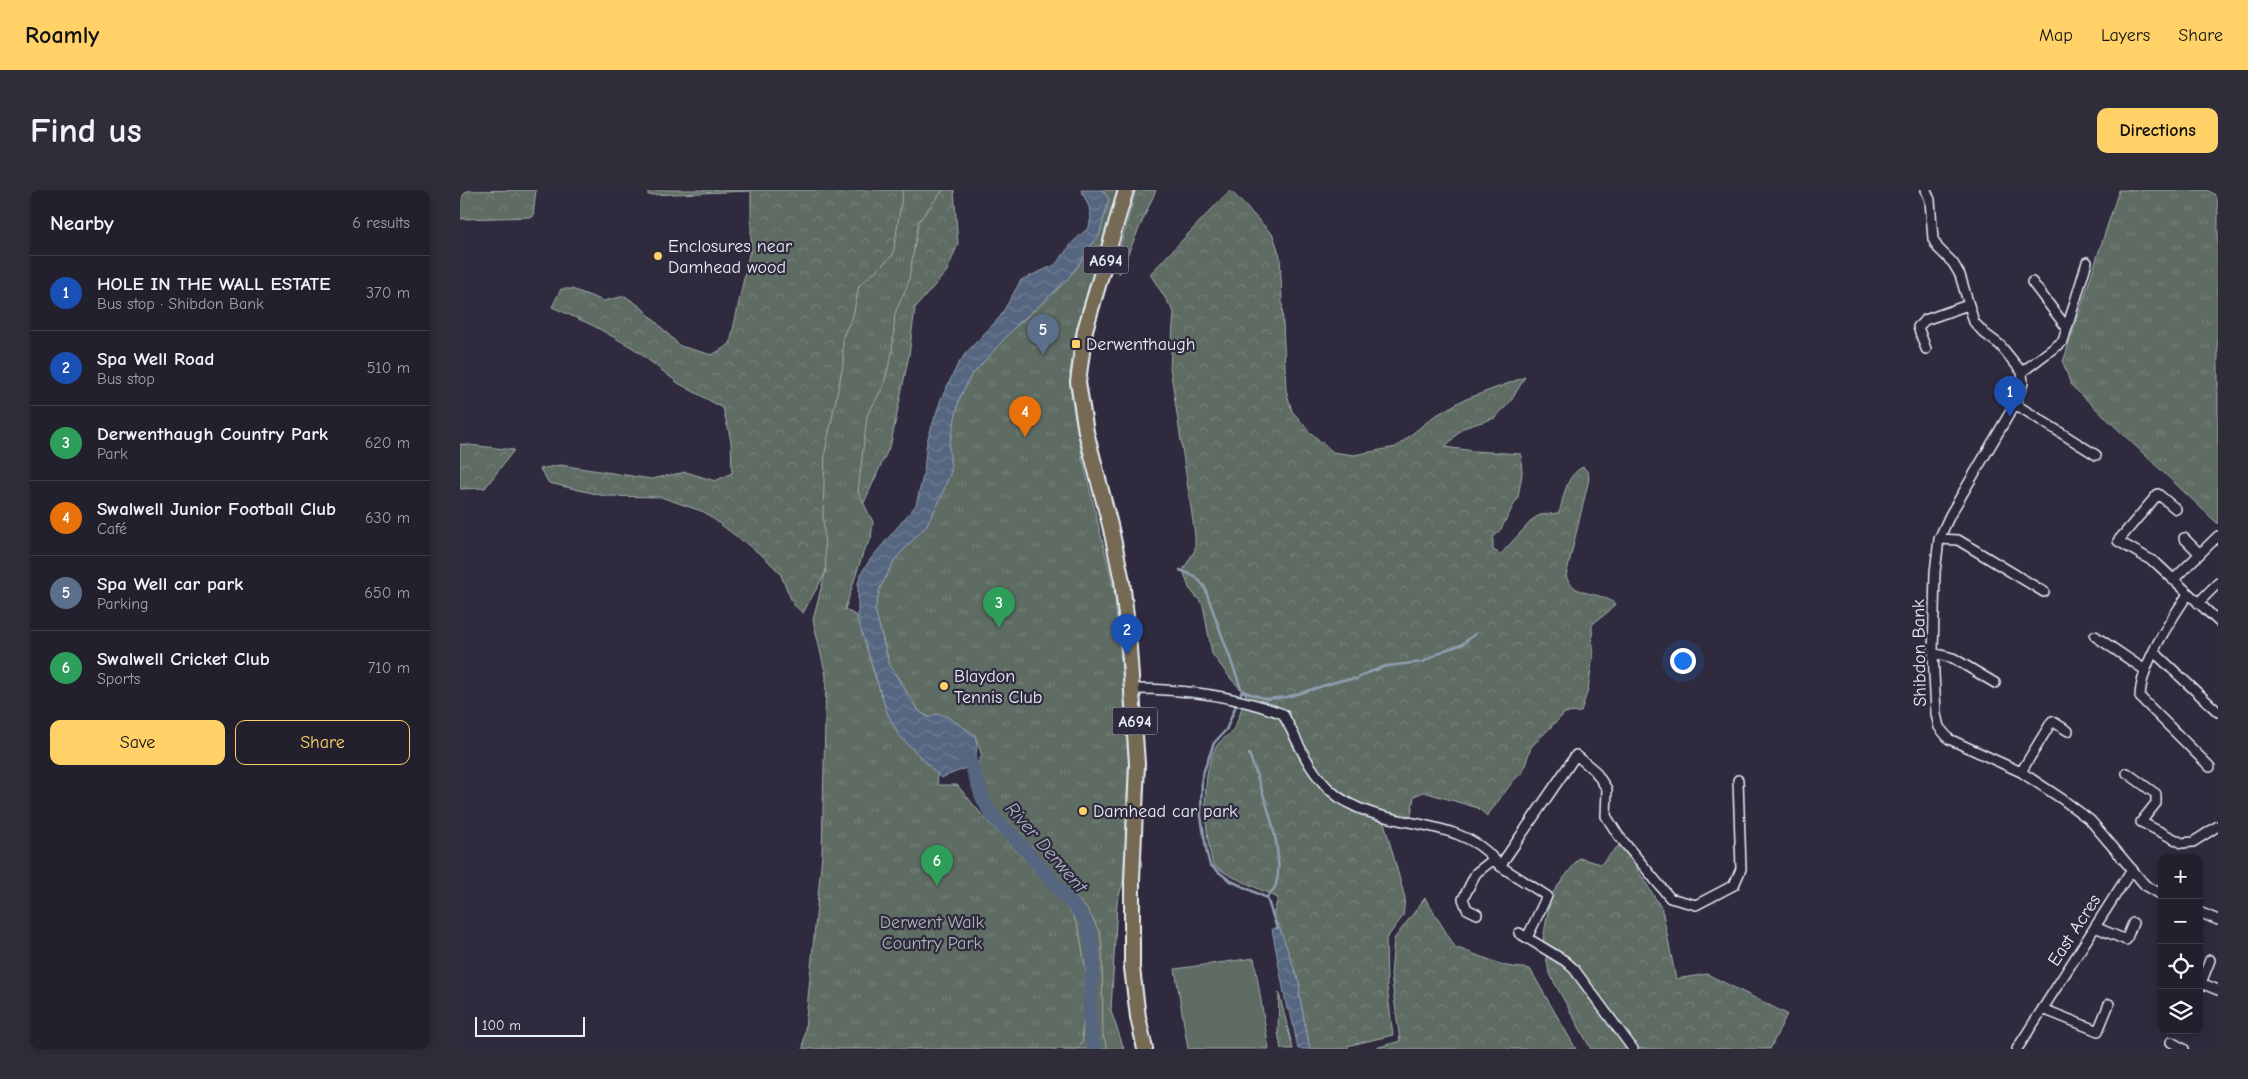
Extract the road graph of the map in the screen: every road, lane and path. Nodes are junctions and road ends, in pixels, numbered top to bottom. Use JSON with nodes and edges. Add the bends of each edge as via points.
{"nodes":[{"id":1,"x":1126,"y":190,"type":"edge"},
{"id":2,"x":1926,"y":190,"type":"edge"},
{"id":3,"x":2087,"y":262,"type":"dead end"},
{"id":4,"x":2032,"y":282,"type":"dead end"},
{"id":5,"x":1968,"y":305,"type":"junction"},
{"id":6,"x":2066,"y":328,"type":"junction"},
{"id":7,"x":1926,"y":348,"type":"dead end"},
{"id":8,"x":2022,"y":372,"type":"junction"},
{"id":9,"x":2015,"y":404,"type":"junction"},
{"id":10,"x":2096,"y":455,"type":"dead end"},
{"id":11,"x":2176,"y":509,"type":"dead end"},
{"id":12,"x":2218,"y":536,"type":"edge"},
{"id":13,"x":2184,"y":538,"type":"dead end"},
{"id":14,"x":1939,"y":539,"type":"junction"},
{"id":15,"x":2200,"y":554,"type":"junction"},
{"id":16,"x":2173,"y":580,"type":"junction"},
{"id":17,"x":2218,"y":583,"type":"edge"},
{"id":18,"x":2044,"y":592,"type":"dead end"},
{"id":19,"x":2188,"y":594,"type":"junction"},
{"id":20,"x":2198,"y":603,"type":"junction"},
{"id":21,"x":2218,"y":621,"type":"edge"},
{"id":22,"x":2095,"y":636,"type":"dead end"},
{"id":23,"x":2154,"y":652,"type":"junction"},
{"id":24,"x":1933,"y":653,"type":"junction"},
{"id":25,"x":2145,"y":670,"type":"junction"},
{"id":26,"x":1995,"y":683,"type":"dead end"},
{"id":27,"x":1133,"y":688,"type":"junction"},
{"id":28,"x":2218,"y":712,"type":"edge"},
{"id":29,"x":2068,"y":731,"type":"dead end"},
{"id":30,"x":2210,"y":767,"type":"dead end"},
{"id":31,"x":2021,"y":772,"type":"junction"},
{"id":32,"x":2127,"y":773,"type":"dead end"},
{"id":33,"x":1738,"y":780,"type":"dead end"},
{"id":34,"x":2218,"y":826,"type":"edge"},
{"id":35,"x":1497,"y":863,"type":"junction"},
{"id":36,"x":2132,"y":869,"type":"junction"},
{"id":37,"x":2158,"y":893,"type":"edge"},
{"id":38,"x":1477,"y":914,"type":"dead end"},
{"id":39,"x":2203,"y":914,"type":"edge"},
{"id":40,"x":2218,"y":920,"type":"edge"},
{"id":41,"x":2133,"y":923,"type":"dead end"},
{"id":42,"x":2095,"y":927,"type":"junction"},
{"id":43,"x":2210,"y":960,"type":"dead end"},
{"id":44,"x":2218,"y":990,"type":"edge"},
{"id":45,"x":2109,"y":1004,"type":"dead end"},
{"id":46,"x":2043,"y":1009,"type":"junction"},
{"id":47,"x":2171,"y":1042,"type":"dead end"},
{"id":48,"x":1145,"y":1049,"type":"edge"},
{"id":49,"x":1634,"y":1049,"type":"edge"},
{"id":50,"x":2017,"y":1049,"type":"edge"},
{"id":51,"x":2184,"y":1049,"type":"edge"}],
"edges":[{"from":1,"to":27,"type":"main road","number":"A694","via":[[1085,330],[1078,382],[1086,432],[1122,581]]},
{"from":2,"to":5,"type":"street","via":[[1930,200],[1933,239],[1960,275]]},
{"from":3,"to":6,"type":"street"},
{"from":4,"to":6,"type":"street"},
{"from":5,"to":7,"type":"street","via":[[1925,320],[1918,327]]},
{"from":5,"to":8,"type":"street","via":[[1974,322],[2000,345]]},
{"from":6,"to":8,"type":"street","via":[[2063,341]]},
{"from":8,"to":9,"type":"street","name":"Shibdon Bank","via":[[2023,384]]},
{"from":9,"to":10,"type":"street"},
{"from":9,"to":14,"type":"street","name":"Shibdon Bank"},
{"from":11,"to":16,"type":"street","via":[[2158,494],[2118,542],[2156,563]]},
{"from":12,"to":15,"type":"street"},
{"from":13,"to":15,"type":"street"},
{"from":14,"to":18,"type":"street","via":[[1958,540]]},
{"from":14,"to":24,"type":"street","name":"Shibdon Bank"},
{"from":15,"to":16,"type":"street"},
{"from":16,"to":19,"type":"street"},
{"from":17,"to":20,"type":"street"},
{"from":19,"to":20,"type":"street"},
{"from":19,"to":23,"type":"street"},
{"from":20,"to":21,"type":"street"},
{"from":22,"to":25,"type":"street"},
{"from":23,"to":25,"type":"street"},
{"from":23,"to":28,"type":"street"},
{"from":24,"to":26,"type":"street","via":[[1953,658]]},
{"from":24,"to":31,"type":"street","name":"Shibdon Bank","via":[[1939,726],[1949,739]]},
{"from":25,"to":30,"type":"street","via":[[2140,697]]},
{"from":27,"to":35,"type":"street","via":[[1227,699],[1283,714],[1313,772],[1332,792],[1354,807],[1379,817],[1467,837],[1486,848]]},
{"from":27,"to":48,"type":"main road","number":"A694","via":[[1137,764],[1132,968]]},
{"from":29,"to":31,"type":"street","via":[[2052,721]]},
{"from":31,"to":36,"type":"street","name":"Shibdon Bank","via":[[2090,820]]},
{"from":32,"to":34,"type":"street","via":[[2156,794],[2156,803],[2141,822],[2182,843],[2193,842]]},
{"from":33,"to":35,"type":"street","via":[[1741,869],[1734,886],[1696,905],[1670,898],[1618,835],[1606,816],[1607,789],[1596,771],[1576,755]]},
{"from":35,"to":38,"type":"street","via":[[1476,874],[1463,899],[1467,909]]},
{"from":35,"to":49,"type":"street","via":[[1547,896],[1523,936],[1574,968]]},
{"from":36,"to":37,"type":"street","name":"Shibdon Bank","via":[[2145,885]]},
{"from":36,"to":42,"type":"street","name":"East Acres"},
{"from":39,"to":40,"type":"street"},
{"from":41,"to":42,"type":"street","via":[[2126,940]]},
{"from":42,"to":46,"type":"street","name":"East Acres"},
{"from":43,"to":44,"type":"street","via":[[2201,983]]},
{"from":45,"to":46,"type":"street","via":[[2098,1031]]},
{"from":46,"to":50,"type":"street","name":"East Acres"},
{"from":47,"to":51,"type":"street"}]}
